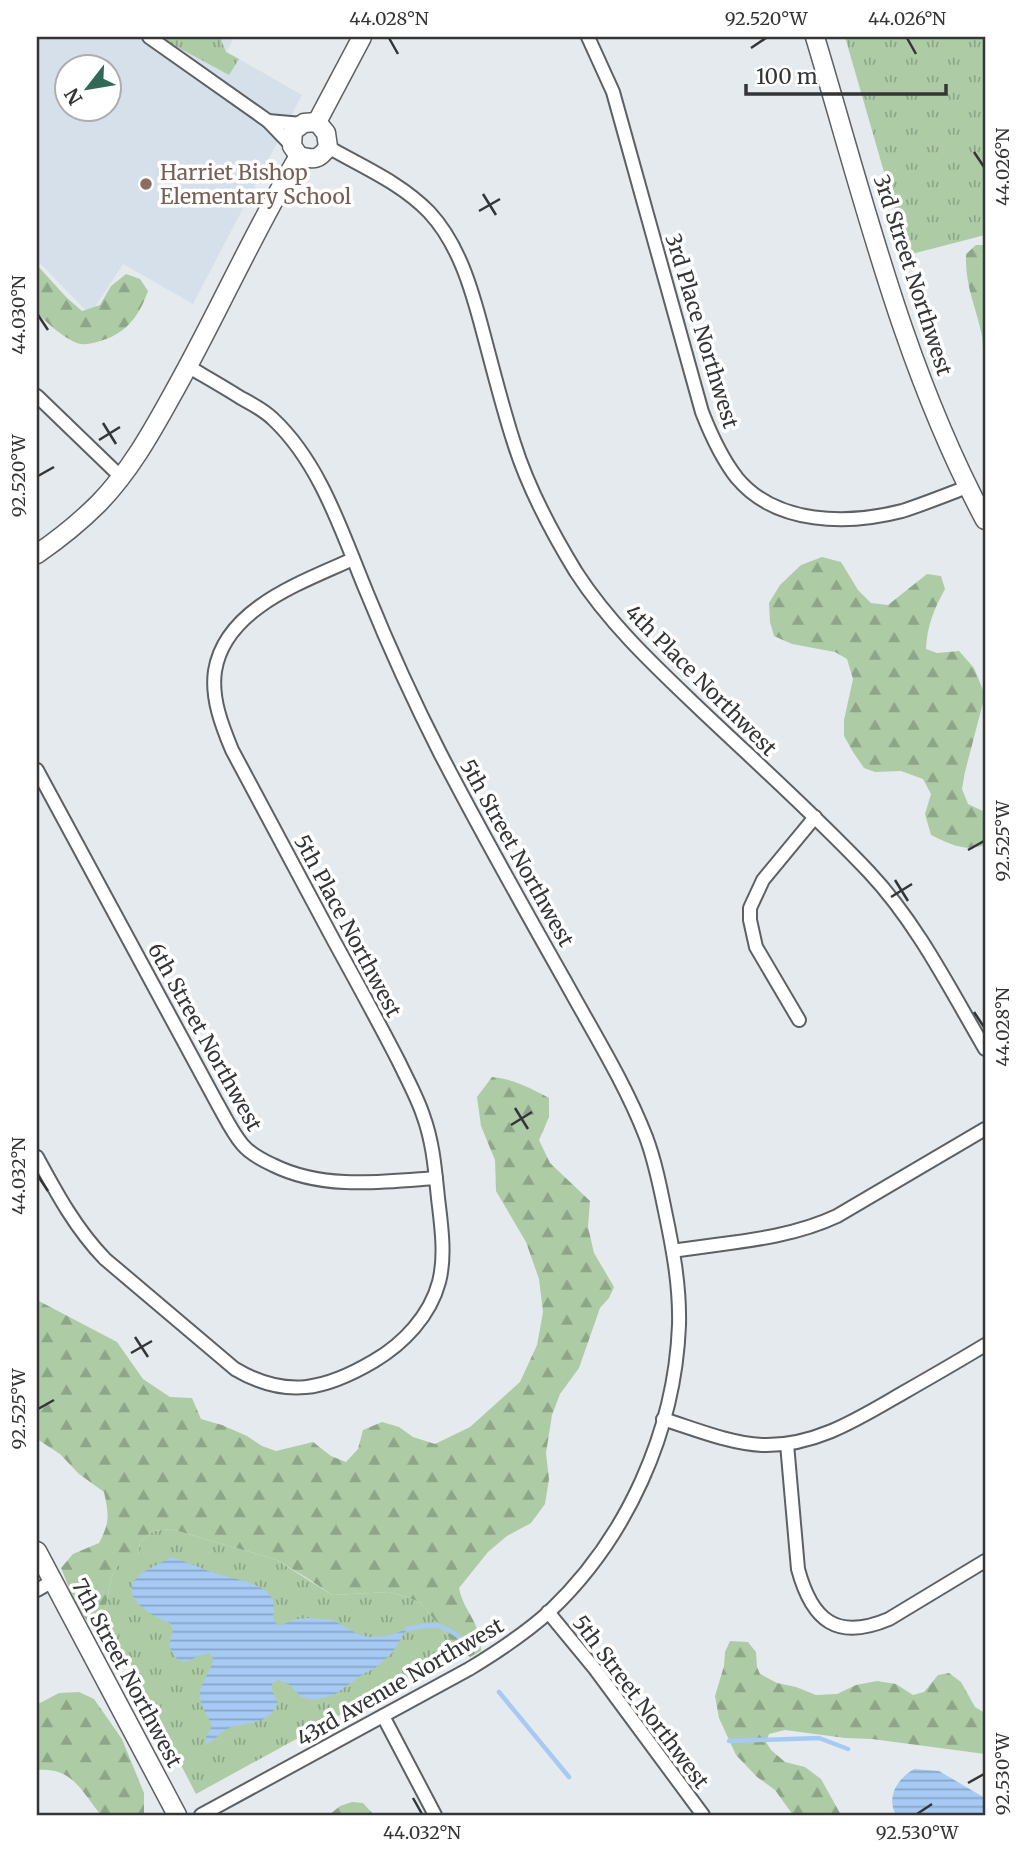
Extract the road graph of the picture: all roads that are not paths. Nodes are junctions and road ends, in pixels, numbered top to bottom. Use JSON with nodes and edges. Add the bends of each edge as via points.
{"nodes":[{"id":1,"x":149,"y":37,"type":"edge"},
{"id":2,"x":362,"y":37,"type":"edge"},
{"id":3,"x":588,"y":37,"type":"edge"},
{"id":4,"x":815,"y":37,"type":"edge"},
{"id":5,"x":268,"y":121,"type":"junction"},
{"id":6,"x":309,"y":123,"type":"junction"},
{"id":7,"x":328,"y":147,"type":"junction"},
{"id":8,"x":296,"y":151,"type":"junction"},
{"id":9,"x":189,"y":367,"type":"junction"},
{"id":10,"x":37,"y":396,"type":"edge"},
{"id":11,"x":121,"y":477,"type":"junction"},
{"id":12,"x":967,"y":487,"type":"junction"},
{"id":13,"x":985,"y":520,"type":"edge"},
{"id":14,"x":37,"y":554,"type":"edge"},
{"id":15,"x":353,"y":559,"type":"junction"},
{"id":16,"x":37,"y":770,"type":"edge"},
{"id":17,"x":815,"y":817,"type":"junction"},
{"id":18,"x":799,"y":1020,"type":"dead end"},
{"id":19,"x":985,"y":1049,"type":"edge"},
{"id":20,"x":985,"y":1129,"type":"edge"},
{"id":21,"x":37,"y":1157,"type":"edge"},
{"id":22,"x":436,"y":1178,"type":"junction"},
{"id":23,"x":673,"y":1251,"type":"junction"},
{"id":24,"x":985,"y":1345,"type":"edge"},
{"id":25,"x":663,"y":1419,"type":"junction"},
{"id":26,"x":787,"y":1444,"type":"junction"},
{"id":27,"x":37,"y":1551,"type":"edge"},
{"id":28,"x":985,"y":1562,"type":"edge"},
{"id":29,"x":45,"y":1585,"type":"edge"},
{"id":30,"x":548,"y":1612,"type":"junction"},
{"id":31,"x":383,"y":1716,"type":"junction"},
{"id":32,"x":177,"y":1815,"type":"edge"},
{"id":33,"x":201,"y":1815,"type":"edge"},
{"id":34,"x":435,"y":1815,"type":"edge"},
{"id":35,"x":703,"y":1815,"type":"edge"}],
"edges":[{"from":1,"to":5,"type":"street"},
{"from":2,"to":6,"type":"street"},
{"from":3,"to":12,"type":"street","name":"3rd Place Northwest","via":[[613,92],[702,412],[738,478],[781,510],[852,519],[903,510]]},
{"from":4,"to":12,"type":"street","name":"3rd Street Northwest","via":[[894,304]]},
{"from":5,"to":6,"type":"street"},
{"from":5,"to":8,"type":"street"},
{"from":6,"to":7,"type":"street","via":[[326,133]]},
{"from":6,"to":8,"type":"street","via":[[293,131]]},
{"from":7,"to":8,"type":"street","via":[[322,156],[312,159]]},
{"from":7,"to":17,"type":"street","name":"4th Place Northwest","via":[[404,190],[445,234],[471,287],[526,477],[559,543],[596,600],[654,665]]},
{"from":8,"to":9,"type":"street"},
{"from":9,"to":11,"type":"street"},
{"from":9,"to":15,"type":"street","name":"5th Street Northwest","via":[[270,415],[294,442],[322,487]]},
{"from":10,"to":11,"type":"street"},
{"from":11,"to":14,"type":"street","via":[[100,502]]},
{"from":12,"to":13,"type":"street","name":"3rd Street Northwest"},
{"from":15,"to":22,"type":"street","name":"5th Place Northwest","via":[[267,601],[231,634],[215,672],[216,698],[232,750],[422,1112]]},
{"from":15,"to":23,"type":"street","name":"5th Street Northwest","via":[[435,742],[628,1097],[654,1162]]},
{"from":16,"to":22,"type":"street","name":"6th Street Northwest","via":[[243,1146],[279,1168],[319,1180],[368,1183]]},
{"from":17,"to":18,"type":"street","via":[[763,880],[750,908],[756,947]]},
{"from":17,"to":19,"type":"street","name":"4th Place Northwest","via":[[900,909]]},
{"from":20,"to":23,"type":"street","via":[[822,1223],[794,1232]]},
{"from":21,"to":22,"type":"street","name":"5th Place Northwest","via":[[88,1242],[105,1259],[235,1369],[274,1386],[332,1382],[373,1362],[406,1337],[432,1301],[439,1281],[442,1255]]},
{"from":23,"to":25,"type":"street","name":"5th Street Northwest","via":[[678,1298],[676,1366]]},
{"from":24,"to":26,"type":"street","via":[[864,1416],[824,1435]]},
{"from":25,"to":26,"type":"street","via":[[737,1442]]},
{"from":25,"to":30,"type":"street","name":"43rd Avenue Northwest","via":[[630,1506],[587,1570]]},
{"from":26,"to":28,"type":"street","via":[[798,1569],[810,1602],[830,1622],[859,1628],[889,1619]]},
{"from":27,"to":29,"type":"street","name":"7th Street Northwest"},
{"from":29,"to":32,"type":"street","name":"7th Street Northwest"},
{"from":30,"to":31,"type":"street","name":"43rd Avenue Northwest","via":[[510,1644]]},
{"from":30,"to":35,"type":"street","name":"5th Street Northwest"},
{"from":31,"to":33,"type":"street","name":"43rd Avenue Northwest"},
{"from":31,"to":34,"type":"street"}]}
